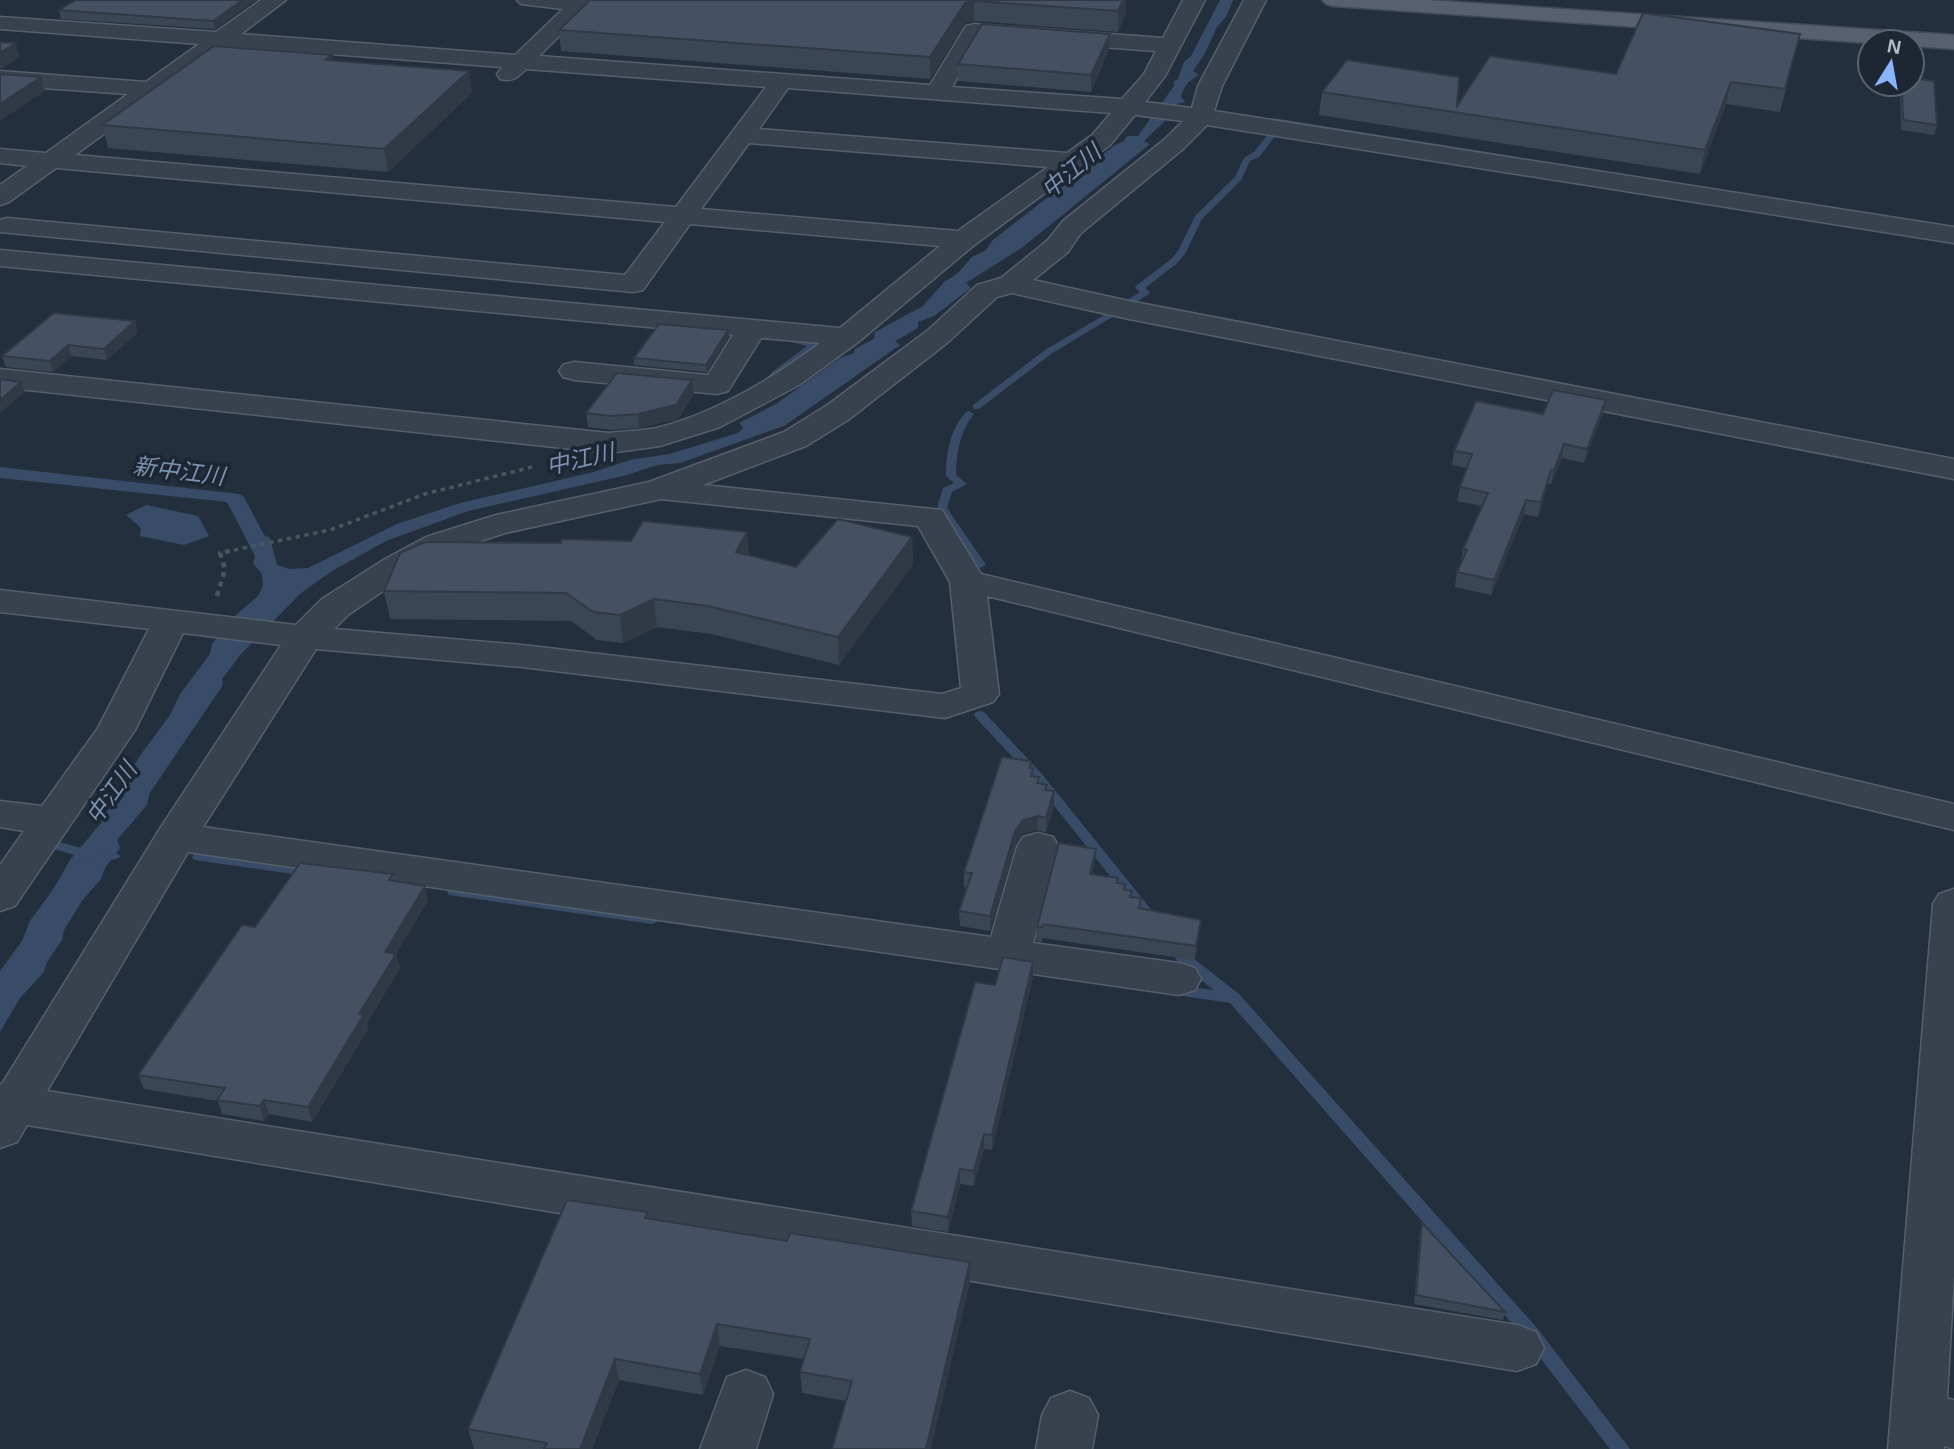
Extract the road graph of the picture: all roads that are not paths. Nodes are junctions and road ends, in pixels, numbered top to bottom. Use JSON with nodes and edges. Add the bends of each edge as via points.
{"nodes":[{"id":1,"x":275,"y":0,"type":"edge"},
{"id":2,"x":528,"y":0,"type":"edge"},
{"id":3,"x":1194,"y":0,"type":"edge"},
{"id":4,"x":1255,"y":0,"type":"edge"},
{"id":5,"x":1333,"y":0,"type":"edge"},
{"id":6,"x":583,"y":2,"type":"edge"},
{"id":7,"x":1425,"y":3,"type":"edge"},
{"id":8,"x":0,"y":23,"type":"edge"},
{"id":9,"x":219,"y":40,"type":"junction"},
{"id":10,"x":1954,"y":42,"type":"edge"},
{"id":11,"x":1171,"y":45,"type":"junction"},
{"id":12,"x":521,"y":61,"type":"junction"},
{"id":13,"x":702,"y":75,"type":"junction"},
{"id":14,"x":0,"y":78,"type":"edge"},
{"id":15,"x":782,"y":81,"type":"junction"},
{"id":16,"x":523,"y":86,"type":"dead end"},
{"id":17,"x":150,"y":89,"type":"junction"},
{"id":18,"x":937,"y":92,"type":"junction"},
{"id":19,"x":683,"y":98,"type":"dead end"},
{"id":20,"x":1129,"y":107,"type":"junction"},
{"id":21,"x":1195,"y":116,"type":"junction"},
{"id":22,"x":742,"y":135,"type":"junction"},
{"id":23,"x":0,"y":156,"type":"edge"},
{"id":24,"x":51,"y":160,"type":"junction"},
{"id":25,"x":1072,"y":161,"type":"junction"},
{"id":26,"x":0,"y":197,"type":"edge"},
{"id":27,"x":683,"y":215,"type":"junction"},
{"id":28,"x":7,"y":226,"type":"dead end"},
{"id":29,"x":1954,"y":235,"type":"edge"},
{"id":30,"x":964,"y":240,"type":"junction"},
{"id":31,"x":0,"y":258,"type":"edge"},
{"id":32,"x":1011,"y":284,"type":"junction"},
{"id":33,"x":752,"y":328,"type":"junction"},
{"id":34,"x":846,"y":337,"type":"junction"},
{"id":35,"x":574,"y":371,"type":"dead end"},
{"id":36,"x":0,"y":378,"type":"edge"},
{"id":37,"x":610,"y":446,"type":"junction"},
{"id":38,"x":553,"y":461,"type":"road end"},
{"id":39,"x":1954,"y":469,"type":"edge"},
{"id":40,"x":645,"y":491,"type":"junction"},
{"id":41,"x":968,"y":582,"type":"junction"},
{"id":42,"x":0,"y":601,"type":"edge"},
{"id":43,"x":187,"y":623,"type":"junction"},
{"id":44,"x":289,"y":635,"type":"junction"},
{"id":45,"x":0,"y":814,"type":"edge"},
{"id":46,"x":1954,"y":817,"type":"edge"},
{"id":47,"x":51,"y":821,"type":"junction"},
{"id":48,"x":176,"y":837,"type":"junction"},
{"id":49,"x":1038,"y":848,"type":"dead end"},
{"id":50,"x":0,"y":897,"type":"edge"},
{"id":51,"x":1954,"y":904,"type":"edge"},
{"id":52,"x":1008,"y":955,"type":"junction"},
{"id":53,"x":1179,"y":979,"type":"dead end"},
{"id":54,"x":5,"y":1109,"type":"edge"},
{"id":55,"x":1517,"y":1348,"type":"dead end"},
{"id":56,"x":746,"y":1394,"type":"dead end"},
{"id":57,"x":1930,"y":1429,"type":"edge"},
{"id":58,"x":728,"y":1449,"type":"edge"}],
"edges":[{"from":1,"to":9,"type":"street"},
{"from":2,"to":6,"type":"street"},
{"from":3,"to":11,"type":"street"},
{"from":4,"to":21,"type":"street"},
{"from":5,"to":7,"type":"main road"},
{"from":6,"to":12,"type":"street"},
{"from":7,"to":10,"type":"main road"},
{"from":8,"to":9,"type":"street"},
{"from":9,"to":12,"type":"street"},
{"from":9,"to":17,"type":"street"},
{"from":11,"to":18,"type":"street","via":[[974,31]]},
{"from":11,"to":20,"type":"street"},
{"from":12,"to":13,"type":"street"},
{"from":12,"to":16,"type":"street","via":[[490,83]]},
{"from":13,"to":15,"type":"street"},
{"from":13,"to":19,"type":"street"},
{"from":14,"to":17,"type":"street"},
{"from":15,"to":18,"type":"street"},
{"from":15,"to":22,"type":"street"},
{"from":17,"to":24,"type":"street"},
{"from":18,"to":20,"type":"street"},
{"from":20,"to":21,"type":"street"},
{"from":20,"to":25,"type":"street","via":[[1101,140]]},
{"from":21,"to":29,"type":"street"},
{"from":21,"to":32,"type":"street","via":[[1174,144]]},
{"from":22,"to":25,"type":"street"},
{"from":22,"to":27,"type":"street"},
{"from":23,"to":24,"type":"street"},
{"from":24,"to":26,"type":"street"},
{"from":24,"to":27,"type":"street"},
{"from":25,"to":30,"type":"street"},
{"from":27,"to":28,"type":"street","via":[[633,284]]},
{"from":27,"to":30,"type":"street"},
{"from":30,"to":34,"type":"street"},
{"from":31,"to":33,"type":"street"},
{"from":32,"to":39,"type":"street"},
{"from":32,"to":40,"type":"street","via":[[987,291],[937,337],[795,439]]},
{"from":33,"to":34,"type":"street"},
{"from":33,"to":35,"type":"street","via":[[717,385]]},
{"from":34,"to":37,"type":"street","via":[[757,400],[666,436]]},
{"from":36,"to":37,"type":"street"},
{"from":37,"to":38,"type":"street"},
{"from":37,"to":40,"type":"street"},
{"from":40,"to":41,"type":"street","via":[[930,517]]},
{"from":40,"to":44,"type":"street","via":[[496,525],[438,544]]},
{"from":41,"to":44,"type":"street","via":[[981,694],[945,706],[522,656]]},
{"from":41,"to":46,"type":"street"},
{"from":42,"to":43,"type":"street"},
{"from":43,"to":44,"type":"street"},
{"from":43,"to":47,"type":"street"},
{"from":44,"to":48,"type":"street"},
{"from":45,"to":47,"type":"street"},
{"from":47,"to":50,"type":"street"},
{"from":48,"to":52,"type":"street"},
{"from":48,"to":54,"type":"street"},
{"from":49,"to":52,"type":"street"},
{"from":51,"to":57,"type":"street"},
{"from":52,"to":53,"type":"street"},
{"from":54,"to":55,"type":"street"},
{"from":56,"to":58,"type":"street"}]}
